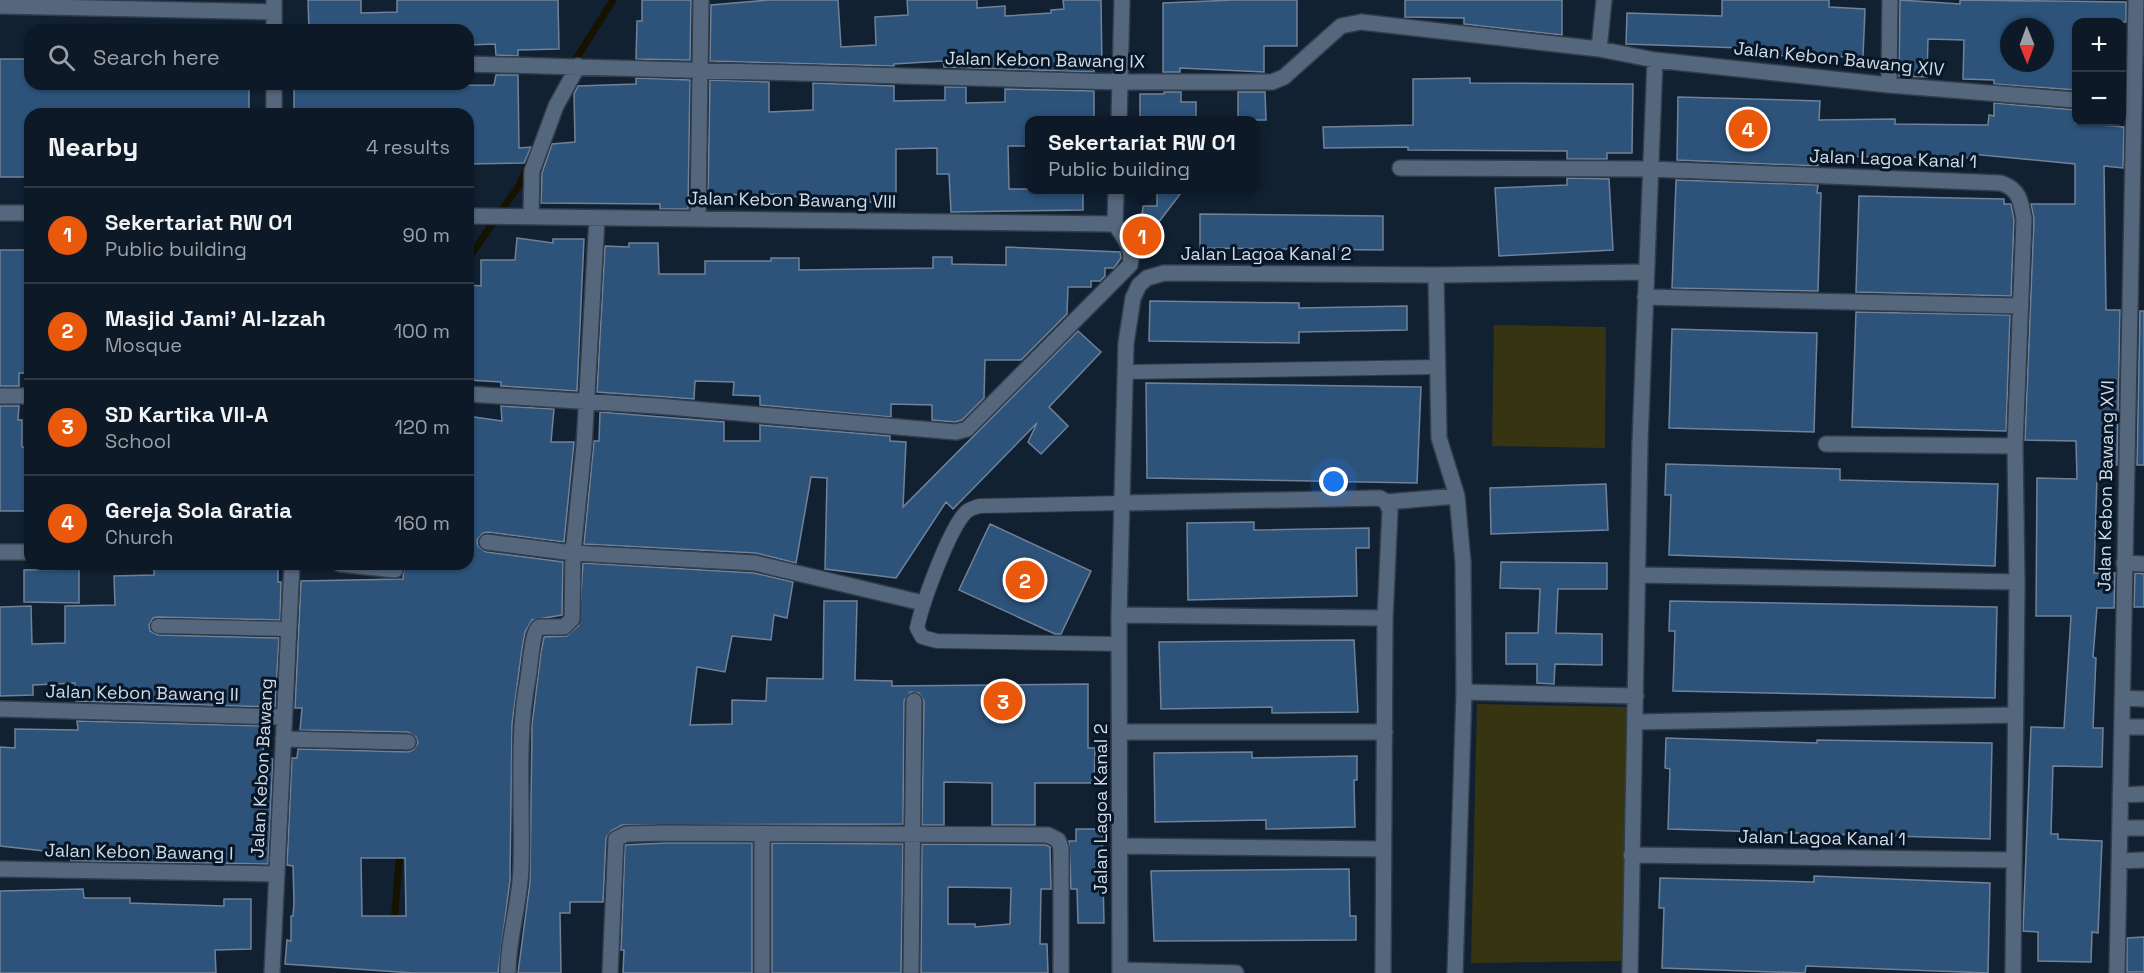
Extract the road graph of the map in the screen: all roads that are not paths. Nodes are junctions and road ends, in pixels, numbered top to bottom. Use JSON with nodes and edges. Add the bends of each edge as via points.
{"nodes":[{"id":1,"x":701,"y":0,"type":"edge"},
{"id":2,"x":1122,"y":0,"type":"edge"},
{"id":3,"x":1604,"y":0,"type":"edge"},
{"id":4,"x":1890,"y":0,"type":"edge"},
{"id":5,"x":2136,"y":0,"type":"edge"},
{"id":6,"x":0,"y":6,"type":"edge"},
{"id":7,"x":274,"y":6,"type":"edge"},
{"id":8,"x":274,"y":24,"type":"edge"},
{"id":9,"x":1599,"y":49,"type":"junction"},
{"id":10,"x":1655,"y":60,"type":"junction"},
{"id":11,"x":474,"y":64,"type":"edge"},
{"id":12,"x":578,"y":66,"type":"junction"},
{"id":13,"x":2139,"y":66,"type":"edge"},
{"id":14,"x":698,"y":71,"type":"junction"},
{"id":15,"x":1120,"y":82,"type":"junction"},
{"id":16,"x":1889,"y":85,"type":"junction"},
{"id":17,"x":274,"y":90,"type":"edge"},
{"id":18,"x":2072,"y":100,"type":"edge"},
{"id":19,"x":2127,"y":104,"type":"edge"},
{"id":20,"x":274,"y":108,"type":"edge"},
{"id":21,"x":1119,"y":116,"type":"edge"},
{"id":22,"x":2138,"y":135,"type":"edge"},
{"id":23,"x":1400,"y":168,"type":"dead end"},
{"id":24,"x":1650,"y":169,"type":"junction"},
{"id":25,"x":1116,"y":194,"type":"edge"},
{"id":26,"x":0,"y":213,"type":"edge"},
{"id":27,"x":24,"y":213,"type":"edge"},
{"id":28,"x":474,"y":216,"type":"edge"},
{"id":29,"x":526,"y":216,"type":"junction"},
{"id":30,"x":597,"y":218,"type":"junction"},
{"id":31,"x":698,"y":218,"type":"junction"},
{"id":32,"x":1115,"y":224,"type":"junction"},
{"id":33,"x":1646,"y":272,"type":"junction"},
{"id":34,"x":1436,"y":275,"type":"junction"},
{"id":35,"x":1645,"y":297,"type":"junction"},
{"id":36,"x":2021,"y":306,"type":"junction"},
{"id":37,"x":1436,"y":367,"type":"junction"},
{"id":38,"x":1125,"y":372,"type":"junction"},
{"id":39,"x":474,"y":394,"type":"edge"},
{"id":40,"x":0,"y":396,"type":"edge"},
{"id":41,"x":24,"y":396,"type":"edge"},
{"id":42,"x":586,"y":403,"type":"junction"},
{"id":43,"x":1826,"y":444,"type":"dead end"},
{"id":44,"x":2015,"y":446,"type":"junction"},
{"id":45,"x":1457,"y":496,"type":"junction"},
{"id":46,"x":1386,"y":502,"type":"junction"},
{"id":47,"x":1123,"y":503,"type":"junction"},
{"id":48,"x":488,"y":542,"type":"dead end"},
{"id":49,"x":0,"y":552,"type":"edge"},
{"id":50,"x":24,"y":552,"type":"edge"},
{"id":51,"x":573,"y":553,"type":"junction"},
{"id":52,"x":2124,"y":563,"type":"junction"},
{"id":53,"x":2144,"y":564,"type":"edge"},
{"id":54,"x":292,"y":570,"type":"edge"},
{"id":55,"x":1640,"y":575,"type":"junction"},
{"id":56,"x":2017,"y":582,"type":"junction"},
{"id":57,"x":922,"y":603,"type":"junction"},
{"id":58,"x":1119,"y":615,"type":"junction"},
{"id":59,"x":1385,"y":618,"type":"junction"},
{"id":60,"x":158,"y":626,"type":"dead end"},
{"id":61,"x":288,"y":629,"type":"junction"},
{"id":62,"x":1119,"y":644,"type":"junction"},
{"id":63,"x":1464,"y":692,"type":"junction"},
{"id":64,"x":1636,"y":696,"type":"junction"},
{"id":65,"x":2122,"y":698,"type":"junction"},
{"id":66,"x":2144,"y":699,"type":"edge"},
{"id":67,"x":914,"y":700,"type":"dead end"},
{"id":68,"x":0,"y":710,"type":"edge"},
{"id":69,"x":2015,"y":715,"type":"junction"},
{"id":70,"x":284,"y":717,"type":"junction"},
{"id":71,"x":1635,"y":722,"type":"junction"},
{"id":72,"x":2122,"y":727,"type":"junction"},
{"id":73,"x":2144,"y":727,"type":"edge"},
{"id":74,"x":1120,"y":732,"type":"junction"},
{"id":75,"x":1385,"y":732,"type":"junction"},
{"id":76,"x":283,"y":739,"type":"junction"},
{"id":77,"x":408,"y":742,"type":"dead end"},
{"id":78,"x":2120,"y":795,"type":"junction"},
{"id":79,"x":2144,"y":795,"type":"edge"},
{"id":80,"x":2120,"y":828,"type":"junction"},
{"id":81,"x":2144,"y":828,"type":"edge"},
{"id":82,"x":914,"y":833,"type":"junction"},
{"id":83,"x":762,"y":834,"type":"junction"},
{"id":84,"x":1120,"y":846,"type":"junction"},
{"id":85,"x":1383,"y":849,"type":"junction"},
{"id":86,"x":1631,"y":855,"type":"junction"},
{"id":87,"x":2013,"y":860,"type":"junction"},
{"id":88,"x":2144,"y":860,"type":"edge"},
{"id":89,"x":2119,"y":861,"type":"junction"},
{"id":90,"x":0,"y":869,"type":"edge"},
{"id":91,"x":277,"y":874,"type":"junction"},
{"id":92,"x":1120,"y":971,"type":"edge"},
{"id":93,"x":272,"y":973,"type":"edge"},
{"id":94,"x":507,"y":973,"type":"edge"},
{"id":95,"x":610,"y":973,"type":"edge"},
{"id":96,"x":762,"y":973,"type":"edge"},
{"id":97,"x":910,"y":973,"type":"edge"},
{"id":98,"x":1061,"y":973,"type":"edge"},
{"id":99,"x":1236,"y":973,"type":"edge"},
{"id":100,"x":1383,"y":973,"type":"edge"},
{"id":101,"x":1455,"y":973,"type":"edge"},
{"id":102,"x":1630,"y":973,"type":"edge"},
{"id":103,"x":2013,"y":973,"type":"edge"},
{"id":104,"x":2117,"y":973,"type":"edge"}],
"edges":[{"from":1,"to":14,"type":"street"},
{"from":2,"to":15,"type":"street"},
{"from":3,"to":9,"type":"street"},
{"from":4,"to":16,"type":"street"},
{"from":5,"to":13,"type":"street","name":"Jalan Kebon Bawang XVI"},
{"from":6,"to":7,"type":"street"},
{"from":7,"to":8,"type":"street"},
{"from":9,"to":10,"type":"street","name":"Jalan Kebon Bawang XIV"},
{"from":9,"to":15,"type":"street","name":"Jalan Kebon Bawang IX","via":[[1361,22],[1341,26],[1284,77],[1272,82]]},
{"from":10,"to":16,"type":"street","name":"Jalan Kebon Bawang XIV"},
{"from":10,"to":24,"type":"street"},
{"from":11,"to":12,"type":"street","name":"Jalan Kebon Bawang IX"},
{"from":12,"to":14,"type":"street","name":"Jalan Kebon Bawang IX"},
{"from":12,"to":29,"type":"street","via":[[556,106],[532,171]]},
{"from":13,"to":19,"type":"street","name":"Jalan Kebon Bawang XVI"},
{"from":14,"to":15,"type":"street","name":"Jalan Kebon Bawang IX"},
{"from":14,"to":31,"type":"street"},
{"from":15,"to":21,"type":"street"},
{"from":16,"to":18,"type":"street","name":"Jalan Kebon Bawang XIV"},
{"from":17,"to":20,"type":"street"},
{"from":19,"to":22,"type":"street","name":"Jalan Kebon Bawang XVI"},
{"from":22,"to":52,"type":"street","name":"Jalan Kebon Bawang XVI"},
{"from":23,"to":24,"type":"street"},
{"from":24,"to":33,"type":"street"},
{"from":24,"to":36,"type":"street","name":"Jalan Lagoa Kanal 1","via":[[2010,186],[2021,201],[2024,219]]},
{"from":25,"to":32,"type":"street"},
{"from":26,"to":27,"type":"street"},
{"from":28,"to":29,"type":"street","name":"Jalan Kebon Bawang VIII"},
{"from":29,"to":30,"type":"street","name":"Jalan Kebon Bawang VIII"},
{"from":30,"to":31,"type":"street","name":"Jalan Kebon Bawang VIII"},
{"from":30,"to":42,"type":"street"},
{"from":31,"to":32,"type":"street","name":"Jalan Kebon Bawang VIII"},
{"from":32,"to":42,"type":"street","via":[[1131,248],[1130,265],[967,429],[946,431]]},
{"from":33,"to":34,"type":"street","name":"Jalan Lagoa Kanal 2"},
{"from":33,"to":35,"type":"street"},
{"from":34,"to":37,"type":"street"},
{"from":34,"to":38,"type":"street","name":"Jalan Lagoa Kanal 2","via":[[1164,273],[1147,278],[1133,298]]},
{"from":35,"to":36,"type":"street"},
{"from":35,"to":55,"type":"street"},
{"from":36,"to":44,"type":"street","name":"Jalan Lagoa Kanal 1"},
{"from":37,"to":38,"type":"lane"},
{"from":37,"to":45,"type":"street","via":[[1438,438]]},
{"from":38,"to":47,"type":"street","name":"Jalan Lagoa Kanal 2"},
{"from":39,"to":42,"type":"street"},
{"from":40,"to":41,"type":"street"},
{"from":42,"to":51,"type":"street"},
{"from":43,"to":44,"type":"street"},
{"from":44,"to":56,"type":"street","name":"Jalan Lagoa Kanal 1"},
{"from":45,"to":46,"type":"street"},
{"from":45,"to":63,"type":"street","via":[[1463,562]]},
{"from":46,"to":47,"type":"street","via":[[1380,498]]},
{"from":46,"to":59,"type":"street","via":[[1390,510]]},
{"from":47,"to":57,"type":"lane","via":[[979,506],[967,510]]},
{"from":47,"to":58,"type":"street","name":"Jalan Lagoa Kanal 2"},
{"from":48,"to":51,"type":"street"},
{"from":49,"to":50,"type":"street"},
{"from":51,"to":57,"type":"street","via":[[755,563]]},
{"from":51,"to":94,"type":"street","via":[[570,623],[564,627],[539,627],[533,634],[533,656],[524,698],[521,872]]},
{"from":52,"to":53,"type":"street"},
{"from":52,"to":65,"type":"street","name":"Jalan Kebon Bawang XVI"},
{"from":54,"to":61,"type":"street","name":"Jalan Kebon Bawang"},
{"from":55,"to":56,"type":"street"},
{"from":55,"to":64,"type":"street"},
{"from":56,"to":69,"type":"street","name":"Jalan Lagoa Kanal 1"},
{"from":57,"to":62,"type":"lane","via":[[917,628],[922,637],[937,641]]},
{"from":58,"to":59,"type":"street"},
{"from":58,"to":62,"type":"street","name":"Jalan Lagoa Kanal 2"},
{"from":59,"to":75,"type":"street"},
{"from":60,"to":61,"type":"lane"},
{"from":61,"to":70,"type":"street","name":"Jalan Kebon Bawang"},
{"from":62,"to":74,"type":"street","name":"Jalan Lagoa Kanal 2"},
{"from":63,"to":64,"type":"street"},
{"from":63,"to":101,"type":"street"},
{"from":64,"to":71,"type":"street"},
{"from":65,"to":66,"type":"street"},
{"from":65,"to":72,"type":"street","name":"Jalan Kebon Bawang XVI"},
{"from":67,"to":82,"type":"street"},
{"from":68,"to":70,"type":"street","name":"Jalan Kebon Bawang II"},
{"from":69,"to":71,"type":"street"},
{"from":69,"to":87,"type":"street","name":"Jalan Lagoa Kanal 1"},
{"from":70,"to":76,"type":"street","name":"Jalan Kebon Bawang"},
{"from":71,"to":86,"type":"street"},
{"from":72,"to":73,"type":"street"},
{"from":72,"to":78,"type":"street","name":"Jalan Kebon Bawang XVI"},
{"from":74,"to":75,"type":"street"},
{"from":74,"to":84,"type":"street","name":"Jalan Lagoa Kanal 2"},
{"from":75,"to":85,"type":"street"},
{"from":76,"to":77,"type":"street"},
{"from":76,"to":91,"type":"street","name":"Jalan Kebon Bawang"},
{"from":78,"to":79,"type":"street"},
{"from":78,"to":80,"type":"street","name":"Jalan Kebon Bawang XVI"},
{"from":80,"to":81,"type":"street"},
{"from":80,"to":89,"type":"street","name":"Jalan Kebon Bawang XVI"},
{"from":82,"to":83,"type":"street"},
{"from":82,"to":97,"type":"street"},
{"from":82,"to":98,"type":"street","via":[[1048,835],[1058,840]]},
{"from":83,"to":95,"type":"street","via":[[626,834],[616,838]]},
{"from":83,"to":96,"type":"street"},
{"from":84,"to":85,"type":"street"},
{"from":84,"to":92,"type":"street","name":"Jalan Lagoa Kanal 2"},
{"from":85,"to":100,"type":"street"},
{"from":86,"to":87,"type":"street","name":"Jalan Lagoa Kanal 1"},
{"from":86,"to":102,"type":"street"},
{"from":87,"to":103,"type":"street","name":"Jalan Lagoa Kanal 1"},
{"from":88,"to":89,"type":"street"},
{"from":89,"to":104,"type":"street","name":"Jalan Kebon Bawang XVI"},
{"from":90,"to":91,"type":"street","name":"Jalan Kebon Bawang I"},
{"from":91,"to":93,"type":"street","name":"Jalan Kebon Bawang"},
{"from":92,"to":99,"type":"street"}]}
